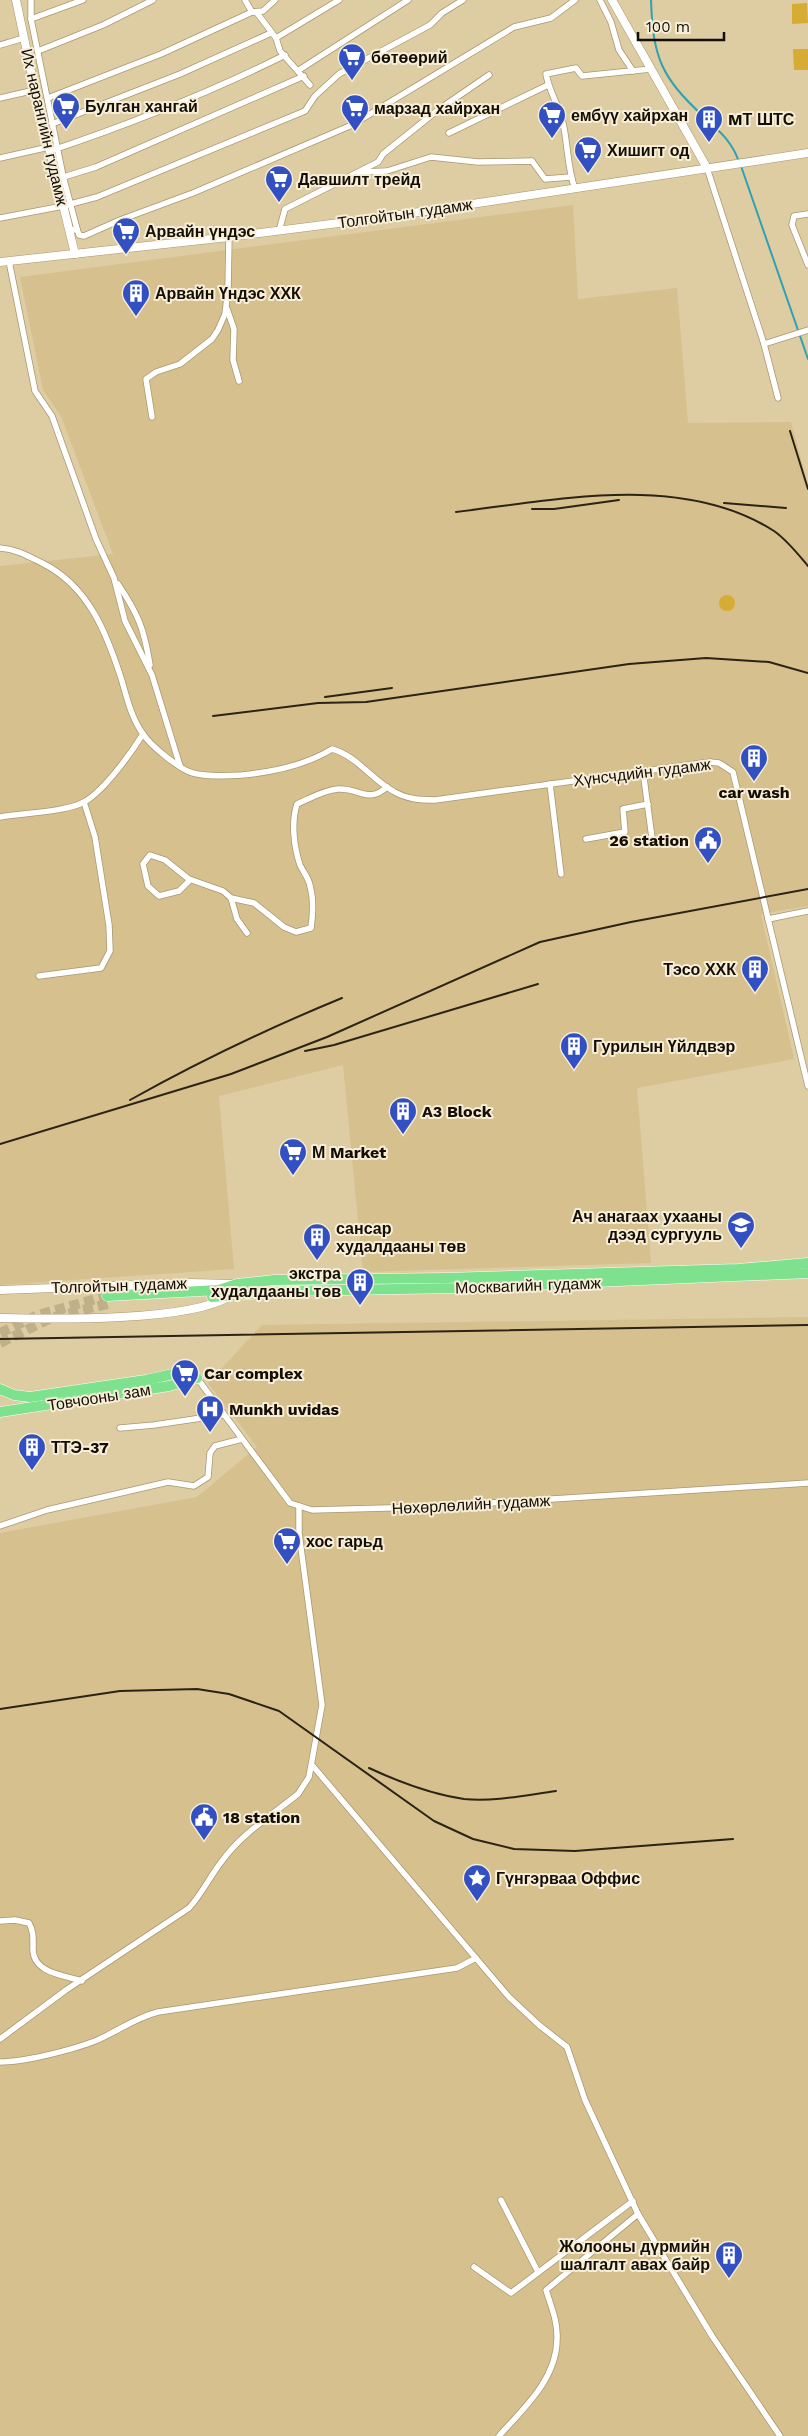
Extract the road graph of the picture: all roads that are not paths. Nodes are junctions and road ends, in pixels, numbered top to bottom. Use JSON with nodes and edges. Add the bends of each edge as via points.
{"nodes":[{"id":1,"x":16,"y":0,"type":"edge"},
{"id":2,"x":31,"y":0,"type":"edge"},
{"id":3,"x":83,"y":0,"type":"edge"},
{"id":4,"x":153,"y":0,"type":"edge"},
{"id":5,"x":245,"y":0,"type":"edge"},
{"id":6,"x":275,"y":0,"type":"edge"},
{"id":7,"x":339,"y":0,"type":"edge"},
{"id":8,"x":408,"y":0,"type":"edge"},
{"id":9,"x":463,"y":0,"type":"edge"},
{"id":10,"x":575,"y":0,"type":"edge"},
{"id":11,"x":600,"y":0,"type":"edge"},
{"id":12,"x":612,"y":0,"type":"edge"},
{"id":13,"x":252,"y":12,"type":"junction"},
{"id":14,"x":30,"y":18,"type":"junction"},
{"id":15,"x":271,"y":33,"type":"junction"},
{"id":16,"x":24,"y":38,"type":"junction"},
{"id":17,"x":276,"y":38,"type":"junction"},
{"id":18,"x":0,"y":45,"type":"edge"},
{"id":19,"x":38,"y":51,"type":"junction"},
{"id":20,"x":285,"y":55,"type":"junction"},
{"id":21,"x":299,"y":70,"type":"junction"},
{"id":22,"x":650,"y":70,"type":"junction"},
{"id":23,"x":633,"y":71,"type":"junction"},
{"id":24,"x":489,"y":75,"type":"dead end"},
{"id":25,"x":304,"y":76,"type":"junction"},
{"id":26,"x":310,"y":85,"type":"dead end"},
{"id":27,"x":548,"y":85,"type":"junction"},
{"id":28,"x":35,"y":90,"type":"junction"},
{"id":29,"x":0,"y":98,"type":"edge"},
{"id":30,"x":48,"y":98,"type":"junction"},
{"id":31,"x":52,"y":124,"type":"junction"},
{"id":32,"x":449,"y":133,"type":"dead end"},
{"id":33,"x":52,"y":149,"type":"junction"},
{"id":34,"x":808,"y":153,"type":"edge"},
{"id":35,"x":0,"y":158,"type":"edge"},
{"id":36,"x":708,"y":168,"type":"junction"},
{"id":37,"x":360,"y":172,"type":"junction"},
{"id":38,"x":571,"y":177,"type":"junction"},
{"id":39,"x":60,"y":178,"type":"junction"},
{"id":40,"x":575,"y":189,"type":"junction"},
{"id":41,"x":67,"y":205,"type":"junction"},
{"id":42,"x":808,"y":214,"type":"edge"},
{"id":43,"x":0,"y":218,"type":"edge"},
{"id":44,"x":73,"y":230,"type":"junction"},
{"id":45,"x":279,"y":231,"type":"junction"},
{"id":46,"x":229,"y":237,"type":"junction"},
{"id":47,"x":75,"y":254,"type":"junction"},
{"id":48,"x":9,"y":261,"type":"junction"},
{"id":49,"x":0,"y":262,"type":"edge"},
{"id":50,"x":808,"y":265,"type":"edge"},
{"id":51,"x":226,"y":307,"type":"junction"},
{"id":52,"x":808,"y":330,"type":"edge"},
{"id":53,"x":766,"y":344,"type":"junction"},
{"id":54,"x":239,"y":381,"type":"dead end"},
{"id":55,"x":778,"y":398,"type":"dead end"},
{"id":56,"x":152,"y":417,"type":"dead end"},
{"id":57,"x":0,"y":548,"type":"edge"},
{"id":58,"x":114,"y":578,"type":"junction"},
{"id":59,"x":152,"y":675,"type":"junction"},
{"id":60,"x":143,"y":734,"type":"junction"},
{"id":61,"x":180,"y":766,"type":"junction"},
{"id":62,"x":643,"y":771,"type":"junction"},
{"id":63,"x":550,"y":784,"type":"junction"},
{"id":64,"x":387,"y":787,"type":"junction"},
{"id":65,"x":84,"y":802,"type":"junction"},
{"id":66,"x":648,"y":804,"type":"junction"},
{"id":67,"x":0,"y":817,"type":"edge"},
{"id":68,"x":652,"y":838,"type":"dead end"},
{"id":69,"x":586,"y":839,"type":"dead end"},
{"id":70,"x":561,"y":874,"type":"dead end"},
{"id":71,"x":189,"y":879,"type":"junction"},
{"id":72,"x":231,"y":898,"type":"junction"},
{"id":73,"x":808,"y":911,"type":"edge"},
{"id":74,"x":768,"y":919,"type":"junction"},
{"id":75,"x":247,"y":933,"type":"dead end"},
{"id":76,"x":39,"y":976,"type":"dead end"},
{"id":77,"x":808,"y":1083,"type":"edge"},
{"id":78,"x":808,"y":1263,"type":"edge"},
{"id":79,"x":808,"y":1273,"type":"edge"},
{"id":80,"x":238,"y":1284,"type":"junction"},
{"id":81,"x":0,"y":1290,"type":"edge"},
{"id":82,"x":230,"y":1296,"type":"junction"},
{"id":83,"x":0,"y":1318,"type":"edge"},
{"id":84,"x":197,"y":1378,"type":"junction"},
{"id":85,"x":0,"y":1389,"type":"edge"},
{"id":86,"x":0,"y":1412,"type":"edge"},
{"id":87,"x":222,"y":1414,"type":"junction"},
{"id":88,"x":120,"y":1428,"type":"dead end"},
{"id":89,"x":242,"y":1439,"type":"junction"},
{"id":90,"x":808,"y":1483,"type":"edge"},
{"id":91,"x":299,"y":1506,"type":"junction"},
{"id":92,"x":0,"y":1526,"type":"edge"},
{"id":93,"x":312,"y":1764,"type":"junction"},
{"id":94,"x":0,"y":1921,"type":"edge"},
{"id":95,"x":476,"y":1958,"type":"junction"},
{"id":96,"x":82,"y":1981,"type":"junction"},
{"id":97,"x":0,"y":2039,"type":"edge"},
{"id":98,"x":0,"y":2062,"type":"edge"},
{"id":99,"x":501,"y":2200,"type":"dead end"},
{"id":100,"x":633,"y":2201,"type":"junction"},
{"id":101,"x":638,"y":2214,"type":"junction"},
{"id":102,"x":474,"y":2267,"type":"dead end"},
{"id":103,"x":538,"y":2272,"type":"junction"},
{"id":104,"x":498,"y":2436,"type":"edge"},
{"id":105,"x":780,"y":2436,"type":"edge"}],
"edges":[{"from":1,"to":16,"type":"main road","name":"Их нарангийн гудамж"},
{"from":2,"to":14,"type":"street"},
{"from":3,"to":14,"type":"street"},
{"from":4,"to":19,"type":"street"},
{"from":5,"to":13,"type":"street"},
{"from":6,"to":13,"type":"street","via":[[263,11]]},
{"from":7,"to":17,"type":"street"},
{"from":8,"to":21,"type":"street"},
{"from":9,"to":41,"type":"street","via":[[402,42],[339,74],[315,96],[306,110],[97,197]]},
{"from":10,"to":44,"type":"street","via":[[552,18],[514,27],[352,125],[84,236]]},
{"from":11,"to":23,"type":"street","via":[[619,50]]},
{"from":12,"to":22,"type":"main road"},
{"from":13,"to":15,"type":"street","via":[[257,13]]},
{"from":13,"to":30,"type":"street","via":[[161,54]]},
{"from":14,"to":19,"type":"street"},
{"from":15,"to":17,"type":"street"},
{"from":15,"to":31,"type":"street","via":[[180,74]]},
{"from":16,"to":18,"type":"street"},
{"from":16,"to":28,"type":"main road","name":"Их нарангийн гудамж"},
{"from":17,"to":20,"type":"street","via":[[280,51]]},
{"from":19,"to":30,"type":"street"},
{"from":20,"to":21,"type":"street"},
{"from":20,"to":33,"type":"street","via":[[170,107],[91,138]]},
{"from":21,"to":25,"type":"street"},
{"from":22,"to":23,"type":"street"},
{"from":22,"to":36,"type":"main road"},
{"from":23,"to":27,"type":"street","via":[[582,76],[576,68],[556,70],[546,74]]},
{"from":24,"to":37,"type":"street","via":[[424,121],[383,154],[378,162]]},
{"from":25,"to":26,"type":"street"},
{"from":25,"to":39,"type":"street","via":[[105,163]]},
{"from":27,"to":32,"type":"street"},
{"from":27,"to":38,"type":"street","via":[[562,121]]},
{"from":28,"to":29,"type":"street"},
{"from":28,"to":33,"type":"main road","name":"Их нарангийн гудамж"},
{"from":30,"to":31,"type":"street"},
{"from":31,"to":33,"type":"street"},
{"from":33,"to":35,"type":"street"},
{"from":33,"to":39,"type":"main road","name":"Их нарангийн гудамж"},
{"from":34,"to":36,"type":"main road","name":"Толгойтын гудамж"},
{"from":36,"to":40,"type":"main road","name":"Толгойтын гудамж"},
{"from":36,"to":53,"type":"street"},
{"from":37,"to":38,"type":"street","via":[[387,171],[431,157],[478,162],[532,161],[545,179]]},
{"from":37,"to":45,"type":"street","via":[[285,209]]},
{"from":38,"to":40,"type":"street"},
{"from":39,"to":41,"type":"main road","name":"Их нарангийн гудамж"},
{"from":40,"to":45,"type":"main road","name":"Толгойтын гудамж"},
{"from":41,"to":43,"type":"street"},
{"from":41,"to":44,"type":"main road","name":"Их нарангийн гудамж"},
{"from":42,"to":50,"type":"street","via":[[794,216],[792,224]]},
{"from":44,"to":47,"type":"main road","name":"Их нарангийн гудамж"},
{"from":45,"to":46,"type":"main road","name":"Толгойтын гудамж"},
{"from":46,"to":47,"type":"main road","name":"Толгойтын гудамж"},
{"from":46,"to":51,"type":"street"},
{"from":47,"to":48,"type":"main road","name":"Толгойтын гудамж"},
{"from":48,"to":49,"type":"main road","name":"Толгойтын гудамж"},
{"from":48,"to":58,"type":"street","via":[[35,391],[52,416],[96,539]]},
{"from":51,"to":54,"type":"street","via":[[234,329],[233,360]]},
{"from":51,"to":56,"type":"street","via":[[226,314],[212,339],[180,364],[146,379]]},
{"from":52,"to":53,"type":"street"},
{"from":53,"to":55,"type":"street"},
{"from":57,"to":60,"type":"street","via":[[17,551],[57,570],[78,589],[102,625],[133,715]]},
{"from":58,"to":59,"type":"street","via":[[125,621]]},
{"from":58,"to":59,"type":"street","via":[[140,621]]},
{"from":59,"to":61,"type":"street"},
{"from":60,"to":61,"type":"street"},
{"from":60,"to":65,"type":"street","via":[[127,759]]},
{"from":61,"to":64,"type":"street","name":"Хүнсчдийн гудамж","via":[[192,773],[230,776],[262,773],[319,757],[332,749],[345,752]]},
{"from":62,"to":63,"type":"street","name":"Хүнсчдийн гудамж"},
{"from":62,"to":66,"type":"street"},
{"from":62,"to":74,"type":"street","name":"Хүнсчдийн гудамж","via":[[710,762],[719,763],[732,772]]},
{"from":63,"to":64,"type":"street","name":"Хүнсчдийн гудамж","via":[[435,800],[414,799]]},
{"from":63,"to":70,"type":"street"},
{"from":64,"to":72,"type":"street","via":[[378,795],[354,790],[325,791],[297,804],[294,829],[300,865],[310,884],[311,928],[296,932],[284,927],[254,903]]},
{"from":65,"to":67,"type":"street"},
{"from":65,"to":76,"type":"street","via":[[95,837],[109,924],[110,951],[100,968]]},
{"from":66,"to":68,"type":"street"},
{"from":66,"to":69,"type":"street","via":[[623,809],[625,832]]},
{"from":71,"to":71,"type":"street","via":[[179,891],[159,896],[148,886],[143,864],[150,856],[165,860]]},
{"from":71,"to":72,"type":"street","via":[[222,891]]},
{"from":72,"to":75,"type":"street","via":[[237,919]]},
{"from":73,"to":74,"type":"street"},
{"from":74,"to":77,"type":"street","name":"Хүнсчдийн гудамж"},
{"from":78,"to":80,"type":"highway","name":"Москвагийн гудамж","via":[[738,1269]]},
{"from":79,"to":82,"type":"highway","name":"Москвагийн гудамж","via":[[455,1288],[288,1291]]},
{"from":80,"to":81,"type":"main road","name":"Толгойтын гудамж"},
{"from":80,"to":82,"type":"highway","name":"Москвагийн гудамж","via":[[219,1290],[109,1299]]},
{"from":82,"to":83,"type":"main road","name":"Толгойтын гудамж","via":[[214,1305],[153,1314]]},
{"from":84,"to":85,"type":"highway","name":"Товчооны зам","via":[[182,1372],[43,1396],[19,1396]]},
{"from":84,"to":86,"type":"highway","name":"Товчооны зам","via":[[169,1386]]},
{"from":84,"to":87,"type":"street"},
{"from":87,"to":88,"type":"street"},
{"from":87,"to":89,"type":"street"},
{"from":89,"to":91,"type":"street","via":[[290,1503]]},
{"from":89,"to":92,"type":"street","via":[[215,1446],[210,1453],[208,1476],[194,1486],[168,1482],[47,1510]]},
{"from":90,"to":91,"type":"street","name":"Нөхөрлөлийн гудамж","via":[[425,1507],[312,1510]]},
{"from":91,"to":93,"type":"street","via":[[299,1533],[322,1705]]},
{"from":93,"to":95,"type":"street"},
{"from":93,"to":96,"type":"street","via":[[298,1794],[237,1844],[221,1861],[189,1908]]},
{"from":94,"to":96,"type":"street","via":[[30,1923],[36,1964]]},
{"from":95,"to":98,"type":"street","via":[[457,1968],[158,2012],[137,2018],[87,2044]]},
{"from":95,"to":100,"type":"street","via":[[509,1997],[567,2046],[584,2100]]},
{"from":96,"to":97,"type":"street"},
{"from":99,"to":103,"type":"street"},
{"from":100,"to":101,"type":"street"},
{"from":100,"to":103,"type":"street"},
{"from":101,"to":104,"type":"street","via":[[546,2290],[556,2324],[555,2357],[538,2394]]},
{"from":101,"to":105,"type":"street","via":[[712,2336]]},
{"from":102,"to":103,"type":"street","via":[[511,2293]]}]}
